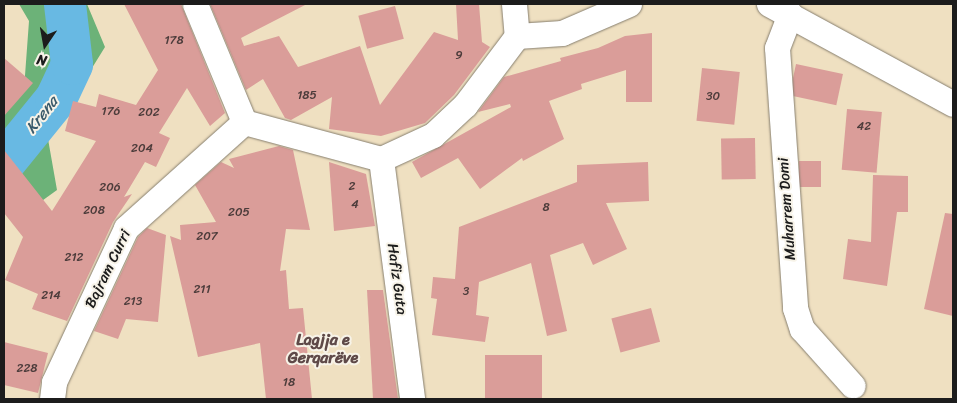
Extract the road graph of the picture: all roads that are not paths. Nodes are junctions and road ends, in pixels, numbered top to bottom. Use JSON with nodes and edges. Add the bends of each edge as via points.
{"nodes":[{"id":1,"x":195,"y":4,"type":"edge"},
{"id":2,"x":514,"y":4,"type":"edge"},
{"id":3,"x":629,"y":4,"type":"edge"},
{"id":4,"x":779,"y":9,"type":"edge"},
{"id":5,"x":517,"y":36,"type":"junction"},
{"id":6,"x":953,"y":104,"type":"edge"},
{"id":7,"x":244,"y":122,"type":"junction"},
{"id":8,"x":381,"y":160,"type":"junction"},
{"id":9,"x":853,"y":386,"type":"dead end"},
{"id":10,"x":52,"y":399,"type":"edge"},
{"id":11,"x":412,"y":399,"type":"edge"}],
"edges":[{"from":1,"to":7,"type":"street"},
{"from":2,"to":5,"type":"street"},
{"from":3,"to":5,"type":"street","via":[[562,33]]},
{"from":4,"to":6,"type":"street","name":"Muharrem Domi"},
{"from":4,"to":9,"type":"street","name":"Muharrem Domi","via":[[777,48],[795,308],[802,329]]},
{"from":5,"to":8,"type":"street","via":[[465,105],[433,135]]},
{"from":7,"to":8,"type":"street"},
{"from":7,"to":10,"type":"street","name":"Bajram Curri","via":[[126,228],[54,382]]},
{"from":8,"to":11,"type":"street","name":"Hafiz Guta"}]}
